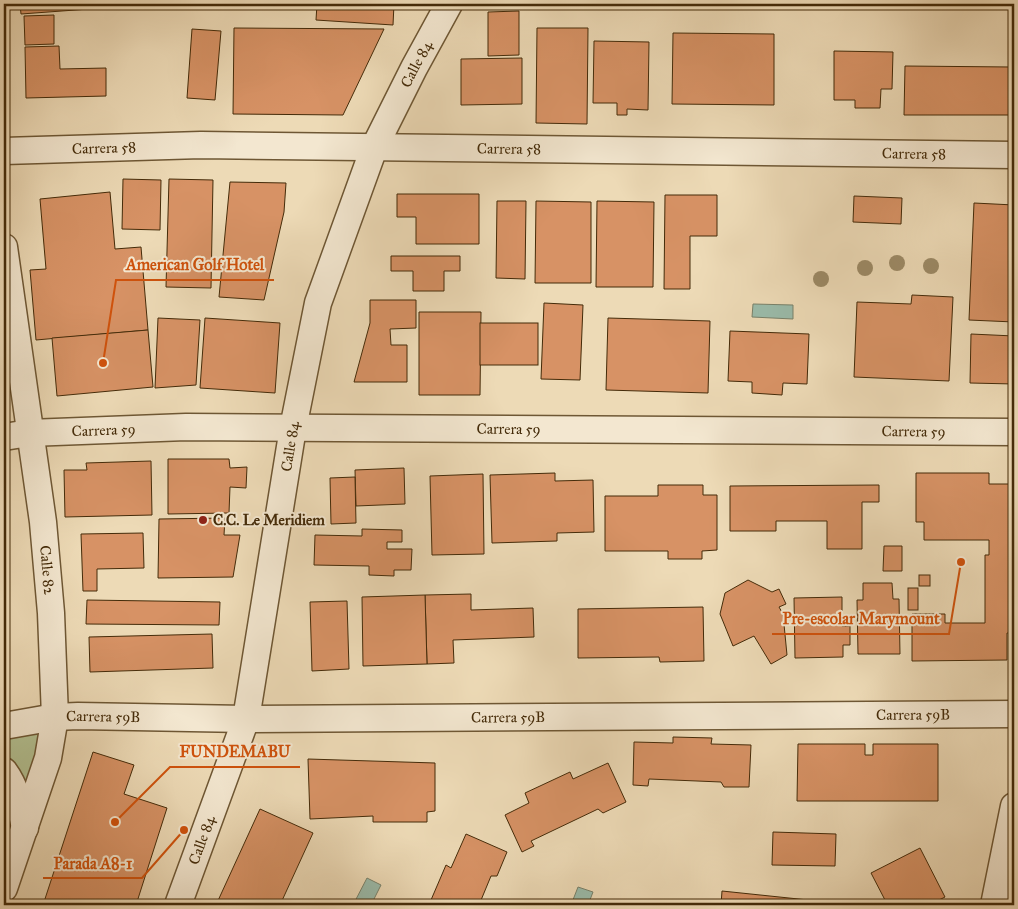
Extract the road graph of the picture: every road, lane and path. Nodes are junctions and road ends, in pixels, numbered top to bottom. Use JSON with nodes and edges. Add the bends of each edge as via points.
{"nodes":[{"id":1,"x":449,"y":4,"type":"edge"},
{"id":2,"x":374,"y":148,"type":"junction"},
{"id":3,"x":4,"y":151,"type":"edge"},
{"id":4,"x":1014,"y":155,"type":"edge"},
{"id":5,"x":4,"y":246,"type":"edge"},
{"id":6,"x":293,"y":428,"type":"junction"},
{"id":7,"x":1014,"y":432,"type":"edge"},
{"id":8,"x":29,"y":433,"type":"junction"},
{"id":9,"x":4,"y":437,"type":"edge"},
{"id":10,"x":1014,"y":714,"type":"edge"},
{"id":11,"x":55,"y":717,"type":"junction"},
{"id":12,"x":246,"y":719,"type":"junction"},
{"id":13,"x":4,"y":726,"type":"edge"},
{"id":14,"x":4,"y":771,"type":"edge"},
{"id":15,"x":1014,"y":806,"type":"edge"},
{"id":16,"x":25,"y":828,"type":"junction"},
{"id":17,"x":4,"y":888,"type":"edge"},
{"id":18,"x":178,"y":905,"type":"edge"},
{"id":19,"x":994,"y":905,"type":"edge"}],
"edges":[{"from":1,"to":2,"type":"street","name":"Calle 84"},
{"from":2,"to":3,"type":"street","name":"Carrera 58","via":[[201,145]]},
{"from":2,"to":4,"type":"street","name":"Carrera 58"},
{"from":2,"to":6,"type":"street","name":"Calle 84","via":[[318,303]]},
{"from":5,"to":8,"type":"street","name":"Calle 82"},
{"from":6,"to":7,"type":"street","name":"Carrera 59"},
{"from":6,"to":8,"type":"street","name":"Carrera 59","via":[[186,427]]},
{"from":6,"to":12,"type":"street","name":"Calle 84"},
{"from":8,"to":9,"type":"street","name":"Carrera 59"},
{"from":8,"to":11,"type":"street","name":"Calle 82","via":[[51,614]]},
{"from":10,"to":12,"type":"street","name":"Carrera 59B"},
{"from":11,"to":12,"type":"street","name":"Carrera 59B"},
{"from":11,"to":13,"type":"street","name":"Carrera 59B"},
{"from":11,"to":16,"type":"street","name":"Calle 82","via":[[48,758]]},
{"from":12,"to":18,"type":"street","name":"Calle 84"},
{"from":14,"to":16,"type":"street","via":[[19,802]]},
{"from":15,"to":19,"type":"street"},
{"from":16,"to":17,"type":"street","name":"Calle 82"}]}
